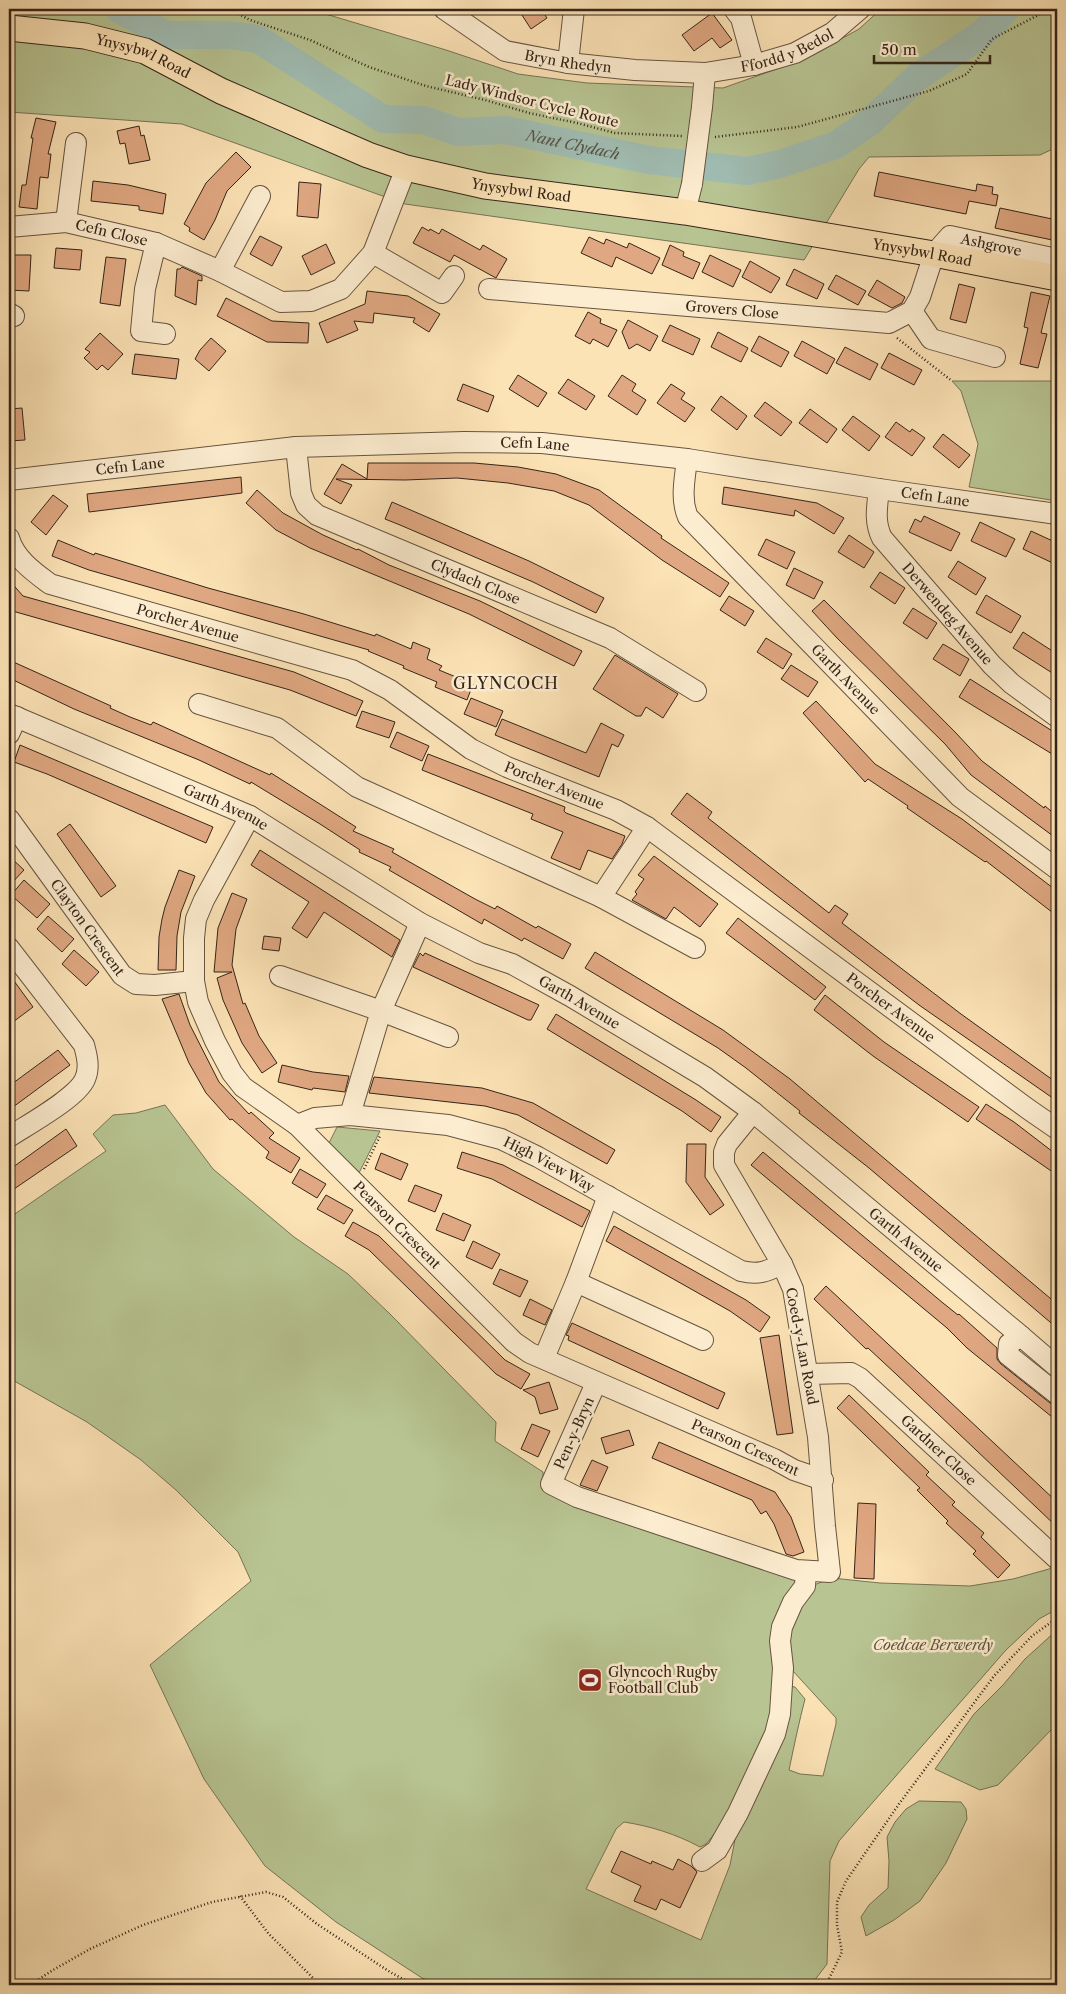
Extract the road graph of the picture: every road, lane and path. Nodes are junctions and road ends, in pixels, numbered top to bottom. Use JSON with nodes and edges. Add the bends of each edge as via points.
{"nodes":[{"id":1,"x":229,"y":9,"type":"edge"},
{"id":2,"x":444,"y":9,"type":"edge"},
{"id":3,"x":574,"y":9,"type":"edge"},
{"id":4,"x":734,"y":9,"type":"edge"},
{"id":5,"x":860,"y":9,"type":"edge"},
{"id":6,"x":1050,"y":9,"type":"edge"},
{"id":7,"x":9,"y":28,"type":"edge"},
{"id":8,"x":568,"y":63,"type":"junction"},
{"id":9,"x":754,"y":65,"type":"junction"},
{"id":10,"x":705,"y":74,"type":"junction"},
{"id":11,"x":687,"y":136,"type":"dead end"},
{"id":12,"x":713,"y":137,"type":"dead end"},
{"id":13,"x":80,"y":152,"type":"dead end"},
{"id":14,"x":406,"y":168,"type":"junction"},
{"id":15,"x":261,"y":206,"type":"dead end"},
{"id":16,"x":685,"y":212,"type":"junction"},
{"id":17,"x":66,"y":222,"type":"junction"},
{"id":18,"x":9,"y":227,"type":"edge"},
{"id":19,"x":156,"y":243,"type":"junction"},
{"id":20,"x":373,"y":253,"type":"junction"},
{"id":21,"x":934,"y":254,"type":"junction"},
{"id":22,"x":1057,"y":259,"type":"edge"},
{"id":23,"x":220,"y":270,"type":"junction"},
{"id":24,"x":454,"y":276,"type":"dead end"},
{"id":25,"x":1057,"y":278,"type":"edge"},
{"id":26,"x":489,"y":289,"type":"dead end"},
{"id":27,"x":903,"y":315,"type":"junction"},
{"id":28,"x":165,"y":334,"type":"dead end"},
{"id":29,"x":994,"y":357,"type":"dead end"},
{"id":30,"x":952,"y":381,"type":"dead end"},
{"id":31,"x":296,"y":446,"type":"junction"},
{"id":32,"x":686,"y":459,"type":"junction"},
{"id":33,"x":9,"y":480,"type":"edge"},
{"id":34,"x":879,"y":489,"type":"junction"},
{"id":35,"x":1057,"y":514,"type":"edge"},
{"id":36,"x":9,"y":538,"type":"edge"},
{"id":37,"x":696,"y":692,"type":"dead end"},
{"id":38,"x":199,"y":704,"type":"dead end"},
{"id":39,"x":1057,"y":717,"type":"edge"},
{"id":40,"x":12,"y":722,"type":"edge"},
{"id":41,"x":250,"y":816,"type":"junction"},
{"id":42,"x":9,"y":818,"type":"edge"},
{"id":43,"x":647,"y":827,"type":"junction"},
{"id":44,"x":1057,"y":869,"type":"edge"},
{"id":45,"x":601,"y":897,"type":"junction"},
{"id":46,"x":420,"y":923,"type":"junction"},
{"id":47,"x":695,"y":948,"type":"dead end"},
{"id":48,"x":9,"y":950,"type":"edge"},
{"id":49,"x":280,"y":976,"type":"dead end"},
{"id":50,"x":194,"y":981,"type":"junction"},
{"id":51,"x":381,"y":1011,"type":"junction"},
{"id":52,"x":448,"y":1036,"type":"dead end"},
{"id":53,"x":753,"y":1112,"type":"junction"},
{"id":54,"x":350,"y":1115,"type":"junction"},
{"id":55,"x":389,"y":1119,"type":"junction"},
{"id":56,"x":297,"y":1126,"type":"junction"},
{"id":57,"x":1057,"y":1129,"type":"edge"},
{"id":58,"x":9,"y":1137,"type":"edge"},
{"id":59,"x":357,"y":1185,"type":"junction"},
{"id":60,"x":608,"y":1196,"type":"junction"},
{"id":61,"x":782,"y":1264,"type":"junction"},
{"id":62,"x":576,"y":1282,"type":"junction"},
{"id":63,"x":1021,"y":1336,"type":"junction"},
{"id":64,"x":703,"y":1340,"type":"dead end"},
{"id":65,"x":544,"y":1358,"type":"junction"},
{"id":66,"x":1057,"y":1367,"type":"edge"},
{"id":67,"x":808,"y":1374,"type":"junction"},
{"id":68,"x":596,"y":1383,"type":"junction"},
{"id":69,"x":1057,"y":1394,"type":"edge"},
{"id":70,"x":822,"y":1480,"type":"junction"},
{"id":71,"x":1056,"y":1559,"type":"edge"},
{"id":72,"x":801,"y":1570,"type":"junction"},
{"id":73,"x":1057,"y":1618,"type":"edge"},
{"id":74,"x":702,"y":1861,"type":"dead end"},
{"id":75,"x":240,"y":1896,"type":"junction"},
{"id":76,"x":30,"y":1985,"type":"edge"},
{"id":77,"x":320,"y":1985,"type":"edge"},
{"id":78,"x":414,"y":1985,"type":"edge"},
{"id":79,"x":826,"y":1985,"type":"edge"}],
"edges":[{"from":1,"to":11,"type":"path","name":"Lady Windsor Cycle Route","via":[[370,67],[426,86],[615,133]]},
{"from":2,"to":8,"type":"street","name":"Bryn Rhedyn","via":[[505,51]]},
{"from":3,"to":8,"type":"street"},
{"from":4,"to":9,"type":"street","via":[[741,18]]},
{"from":5,"to":9,"type":"street","name":"Ffordd y Bedol","via":[[832,33],[795,53]]},
{"from":6,"to":12,"type":"path","via":[[992,39],[967,74],[929,91],[797,127]]},
{"from":7,"to":14,"type":"main road","name":"Ynysybwl Road","via":[[86,36],[145,51],[221,91],[368,155]]},
{"from":8,"to":10,"type":"street","name":"Bryn Rhedyn"},
{"from":9,"to":10,"type":"street","name":"Ffordd y Bedol"},
{"from":10,"to":16,"type":"street","bridge":true,"via":[[692,184]]},
{"from":13,"to":17,"type":"street","name":"Cefn Close"},
{"from":14,"to":16,"type":"main road","name":"Ynysybwl Road","via":[[485,186]]},
{"from":14,"to":20,"type":"street","name":"Cefn Close"},
{"from":15,"to":23,"type":"street"},
{"from":16,"to":21,"type":"main road","name":"Ynysybwl Road"},
{"from":17,"to":18,"type":"street","name":"Cefn Close"},
{"from":17,"to":19,"type":"street","name":"Cefn Close"},
{"from":19,"to":23,"type":"street","name":"Cefn Close"},
{"from":19,"to":28,"type":"street","name":"Cefn Close","via":[[145,289],[141,331]]},
{"from":20,"to":23,"type":"street","name":"Cefn Close","via":[[341,289],[311,301],[281,302]]},
{"from":20,"to":24,"type":"street","via":[[442,293]]},
{"from":21,"to":22,"type":"street","name":"Ashgrove","via":[[950,236]]},
{"from":21,"to":25,"type":"main road","name":"Ynysybwl Road"},
{"from":21,"to":27,"type":"street","via":[[920,297]]},
{"from":26,"to":27,"type":"street","name":"Grovers Close","via":[[889,323]]},
{"from":27,"to":29,"type":"street","via":[[932,340]]},
{"from":27,"to":30,"type":"path","via":[[897,338]]},
{"from":31,"to":32,"type":"street","name":"Cefn Lane","via":[[542,443]]},
{"from":31,"to":33,"type":"street","name":"Cefn Lane"},
{"from":31,"to":37,"type":"street","name":"Clydach Close","via":[[301,494],[306,505],[318,515],[610,638]]},
{"from":32,"to":34,"type":"street","name":"Cefn Lane"},
{"from":32,"to":44,"type":"street","name":"Garth Avenue","via":[[684,508],[693,521],[960,797]]},
{"from":34,"to":35,"type":"street","name":"Cefn Lane"},
{"from":34,"to":39,"type":"street","name":"Derwendeg Avenue","via":[[877,528],[882,538],[992,664],[1012,684]]},
{"from":36,"to":43,"type":"street","name":"Porcher Avenue","via":[[11,547],[28,568],[50,584],[352,670],[390,690],[471,749],[507,767],[616,810]]},
{"from":38,"to":45,"type":"street","via":[[277,728],[357,787]]},
{"from":40,"to":41,"type":"street","name":"Garth Avenue"},
{"from":41,"to":46,"type":"street","name":"Garth Avenue"},
{"from":41,"to":50,"type":"street","name":"Pearson Crescent","via":[[196,919]]},
{"from":42,"to":50,"type":"street","name":"Clayton Crescent","via":[[122,975],[136,984]]},
{"from":43,"to":45,"type":"street"},
{"from":43,"to":57,"type":"street","name":"Porcher Avenue"},
{"from":45,"to":47,"type":"street"},
{"from":46,"to":51,"type":"street"},
{"from":46,"to":53,"type":"street","name":"Garth Avenue","via":[[478,953],[512,964],[570,996],[705,1077]]},
{"from":48,"to":58,"type":"street","via":[[84,1045],[87,1056],[87,1073],[76,1092]]},
{"from":49,"to":51,"type":"street"},
{"from":50,"to":56,"type":"street","name":"Pearson Crescent","via":[[198,1002],[214,1041],[232,1073],[243,1087]]},
{"from":51,"to":52,"type":"street"},
{"from":51,"to":54,"type":"street"},
{"from":53,"to":61,"type":"street","name":"Coed-y-Lan Road","via":[[727,1144],[724,1165]]},
{"from":53,"to":63,"type":"street","name":"Garth Avenue"},
{"from":54,"to":55,"type":"street","name":"High View Way"},
{"from":54,"to":56,"type":"street","name":"High View Way","via":[[315,1118]]},
{"from":55,"to":59,"type":"path"},
{"from":55,"to":60,"type":"street","name":"High View Way","via":[[448,1125],[501,1139]]},
{"from":56,"to":59,"type":"street","name":"Pearson Crescent"},
{"from":59,"to":65,"type":"street","name":"Pearson Crescent","via":[[514,1342]]},
{"from":60,"to":61,"type":"street","name":"High View Way","via":[[741,1271],[754,1274]]},
{"from":60,"to":62,"type":"street"},
{"from":61,"to":67,"type":"street","name":"Coed-y-Lan Road","via":[[793,1289]]},
{"from":62,"to":64,"type":"street"},
{"from":62,"to":65,"type":"street"},
{"from":63,"to":66,"type":"street","name":"Garth Avenue"},
{"from":63,"to":69,"type":"street","via":[[1009,1344],[1008,1355]]},
{"from":65,"to":68,"type":"street","name":"Pearson Crescent"},
{"from":67,"to":70,"type":"street","name":"Coed-y-Lan Road"},
{"from":67,"to":71,"type":"street","name":"Gardner Close","via":[[851,1373],[860,1378]]},
{"from":68,"to":70,"type":"street","name":"Pearson Crescent"},
{"from":68,"to":72,"type":"street","name":"Pen-y-Bryn","via":[[551,1484],[577,1497]]},
{"from":70,"to":72,"type":"street","name":"Coed-y-Lan Road","via":[[830,1572]]},
{"from":72,"to":74,"type":"street","via":[[806,1586],[792,1602],[782,1627],[781,1707],[775,1734],[738,1814],[716,1850]]},
{"from":73,"to":79,"type":"path","via":[[1032,1636],[994,1676],[846,1881],[837,1902],[842,1952]]},
{"from":75,"to":76,"type":"path","via":[[143,1925],[90,1948]]},
{"from":75,"to":77,"type":"path","via":[[268,1933]]},
{"from":75,"to":78,"type":"path","via":[[266,1892],[283,1898],[317,1924]]}]}
